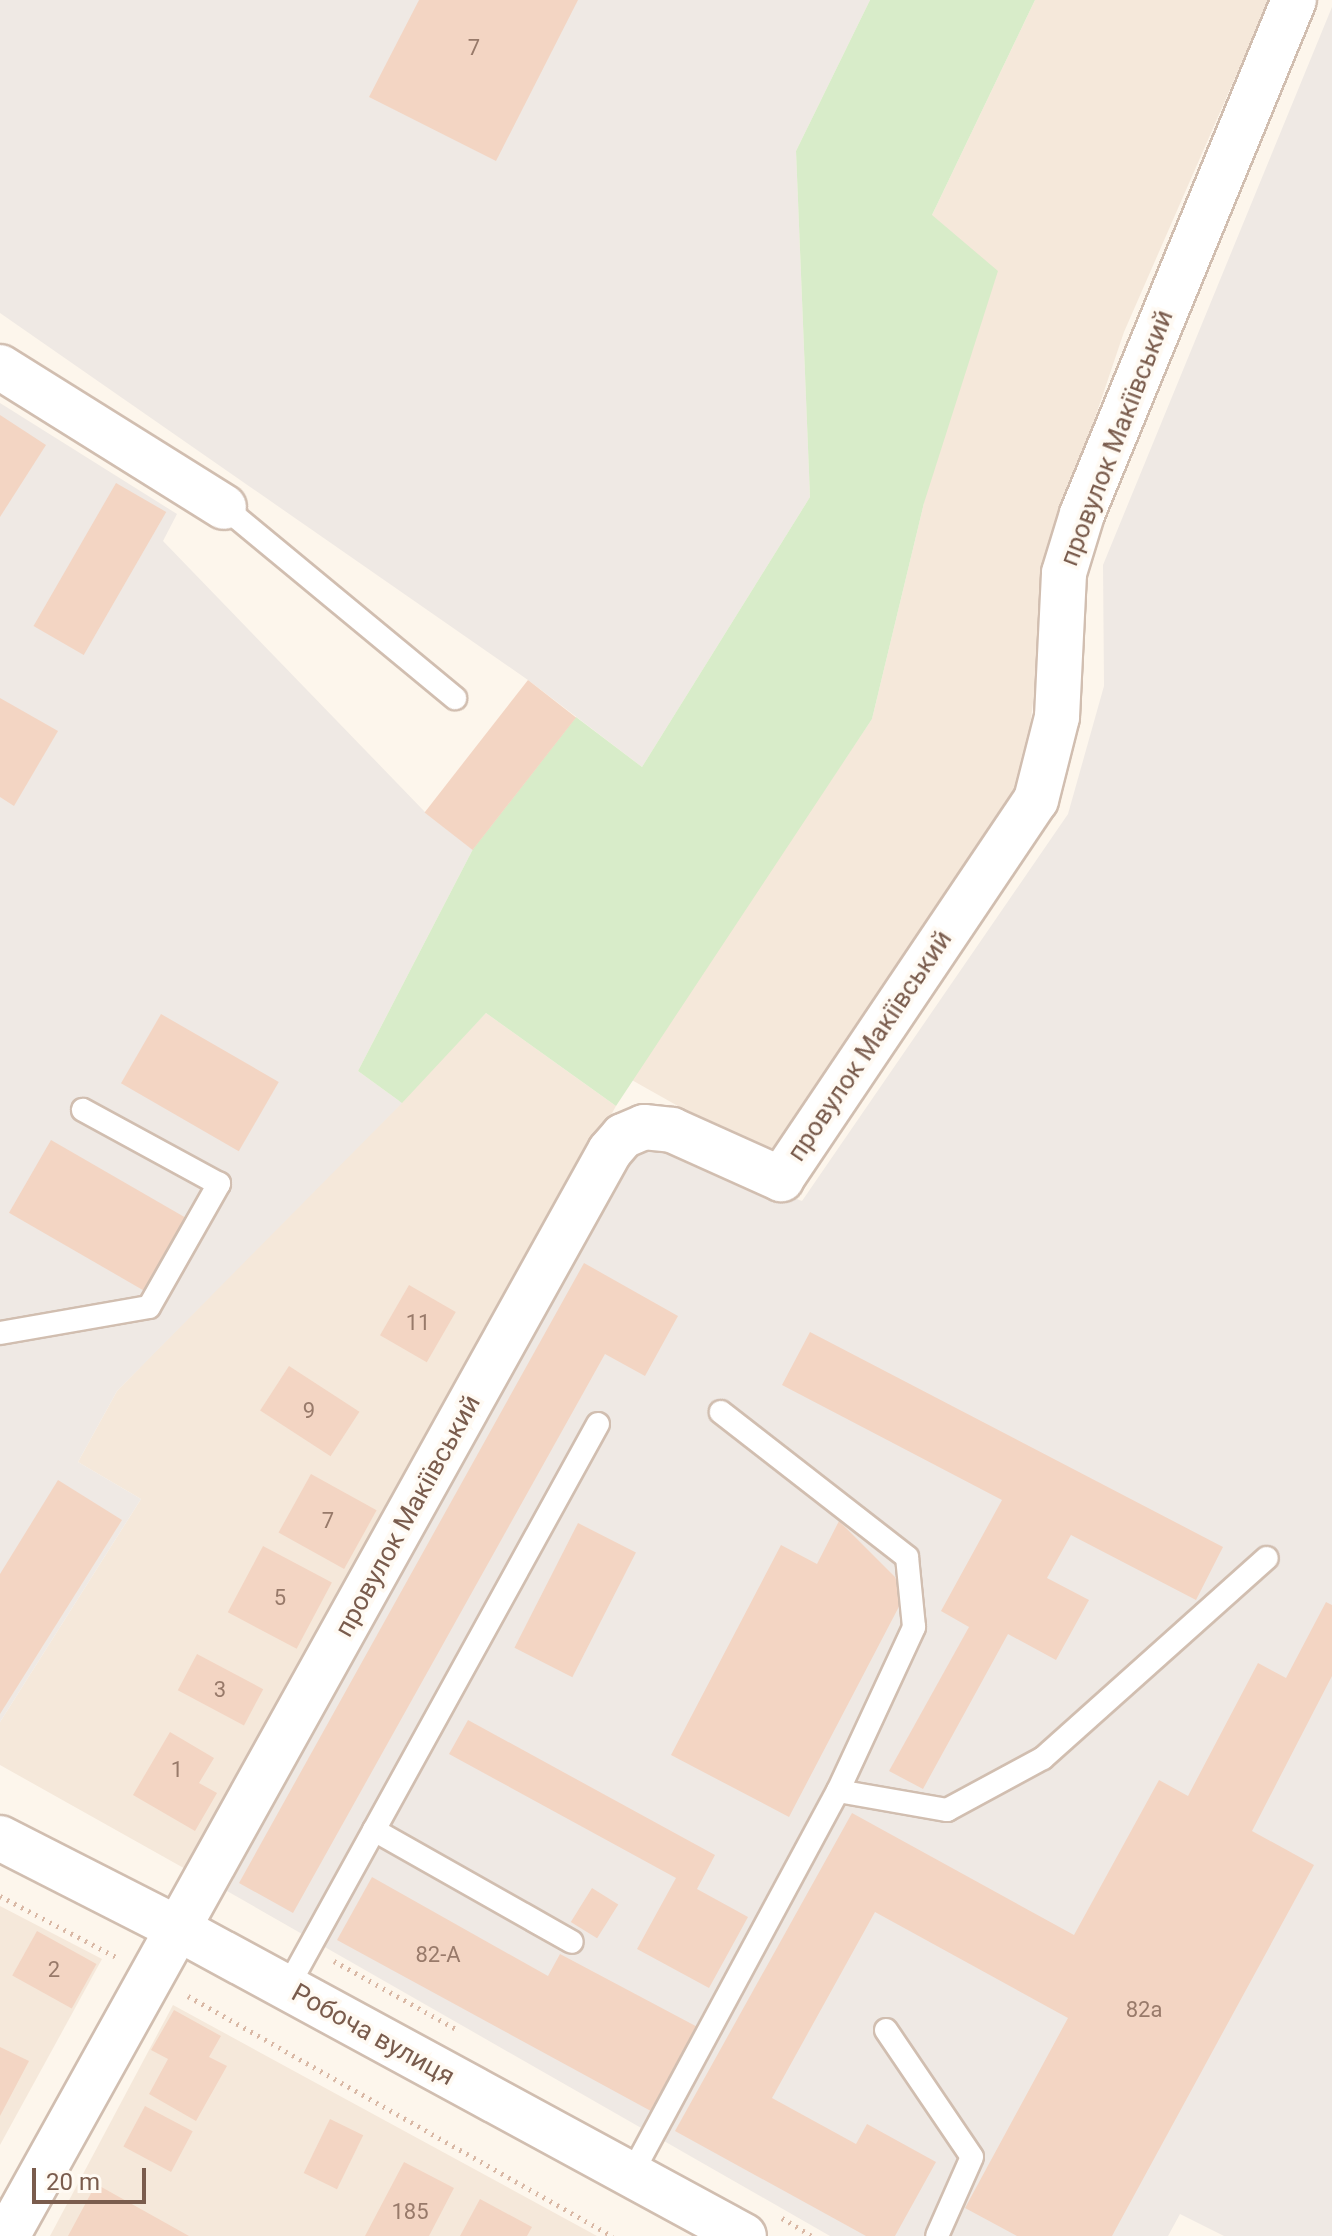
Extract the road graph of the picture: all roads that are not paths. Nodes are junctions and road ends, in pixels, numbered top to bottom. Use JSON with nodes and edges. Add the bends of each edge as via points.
{"nodes":[{"id":1,"x":1294,"y":0,"type":"edge"},
{"id":2,"x":0,"y":367,"type":"edge"},
{"id":3,"x":224,"y":507,"type":"joint"},
{"id":4,"x":455,"y":698,"type":"dead end"},
{"id":5,"x":83,"y":1110,"type":"dead end"},
{"id":6,"x":0,"y":1333,"type":"edge"},
{"id":7,"x":721,"y":1412,"type":"dead end"},
{"id":8,"x":598,"y":1424,"type":"dead end"},
{"id":9,"x":1267,"y":1558,"type":"dead end"},
{"id":10,"x":838,"y":1791,"type":"junction"},
{"id":11,"x":374,"y":1830,"type":"junction"},
{"id":12,"x":0,"y":1838,"type":"edge"},
{"id":13,"x":177,"y":1928,"type":"junction"},
{"id":14,"x":572,"y":1942,"type":"dead end"},
{"id":15,"x":287,"y":1988,"type":"junction"},
{"id":16,"x":886,"y":2030,"type":"dead end"},
{"id":17,"x":631,"y":2175,"type":"junction"},
{"id":18,"x":7,"y":2236,"type":"edge"},
{"id":19,"x":744,"y":2236,"type":"edge"},
{"id":20,"x":937,"y":2236,"type":"edge"}],
"edges":[{"from":1,"to":13,"type":"street","name":"провулок Макіївський","via":[[1082,514],[1064,573],[1057,717],[1036,800],[781,1179],[672,1130],[644,1127],[623,1136],[610,1151]]},
{"from":2,"to":3,"type":"street"},
{"from":3,"to":4,"type":"lane"},
{"from":5,"to":6,"type":"lane","via":[[219,1184],[149,1307]]},
{"from":7,"to":10,"type":"lane","via":[[907,1557],[914,1627]]},
{"from":8,"to":11,"type":"lane"},
{"from":9,"to":10,"type":"lane","via":[[1043,1758],[947,1810]]},
{"from":10,"to":17,"type":"lane"},
{"from":11,"to":14,"type":"lane"},
{"from":11,"to":15,"type":"lane"},
{"from":12,"to":13,"type":"street","name":"Робоча вулиця"},
{"from":13,"to":15,"type":"street","name":"Робоча вулиця"},
{"from":13,"to":18,"type":"street"},
{"from":15,"to":17,"type":"street","name":"Робоча вулиця"},
{"from":16,"to":20,"type":"lane","via":[[972,2157]]},
{"from":17,"to":19,"type":"street","name":"Робоча вулиця"}]}
